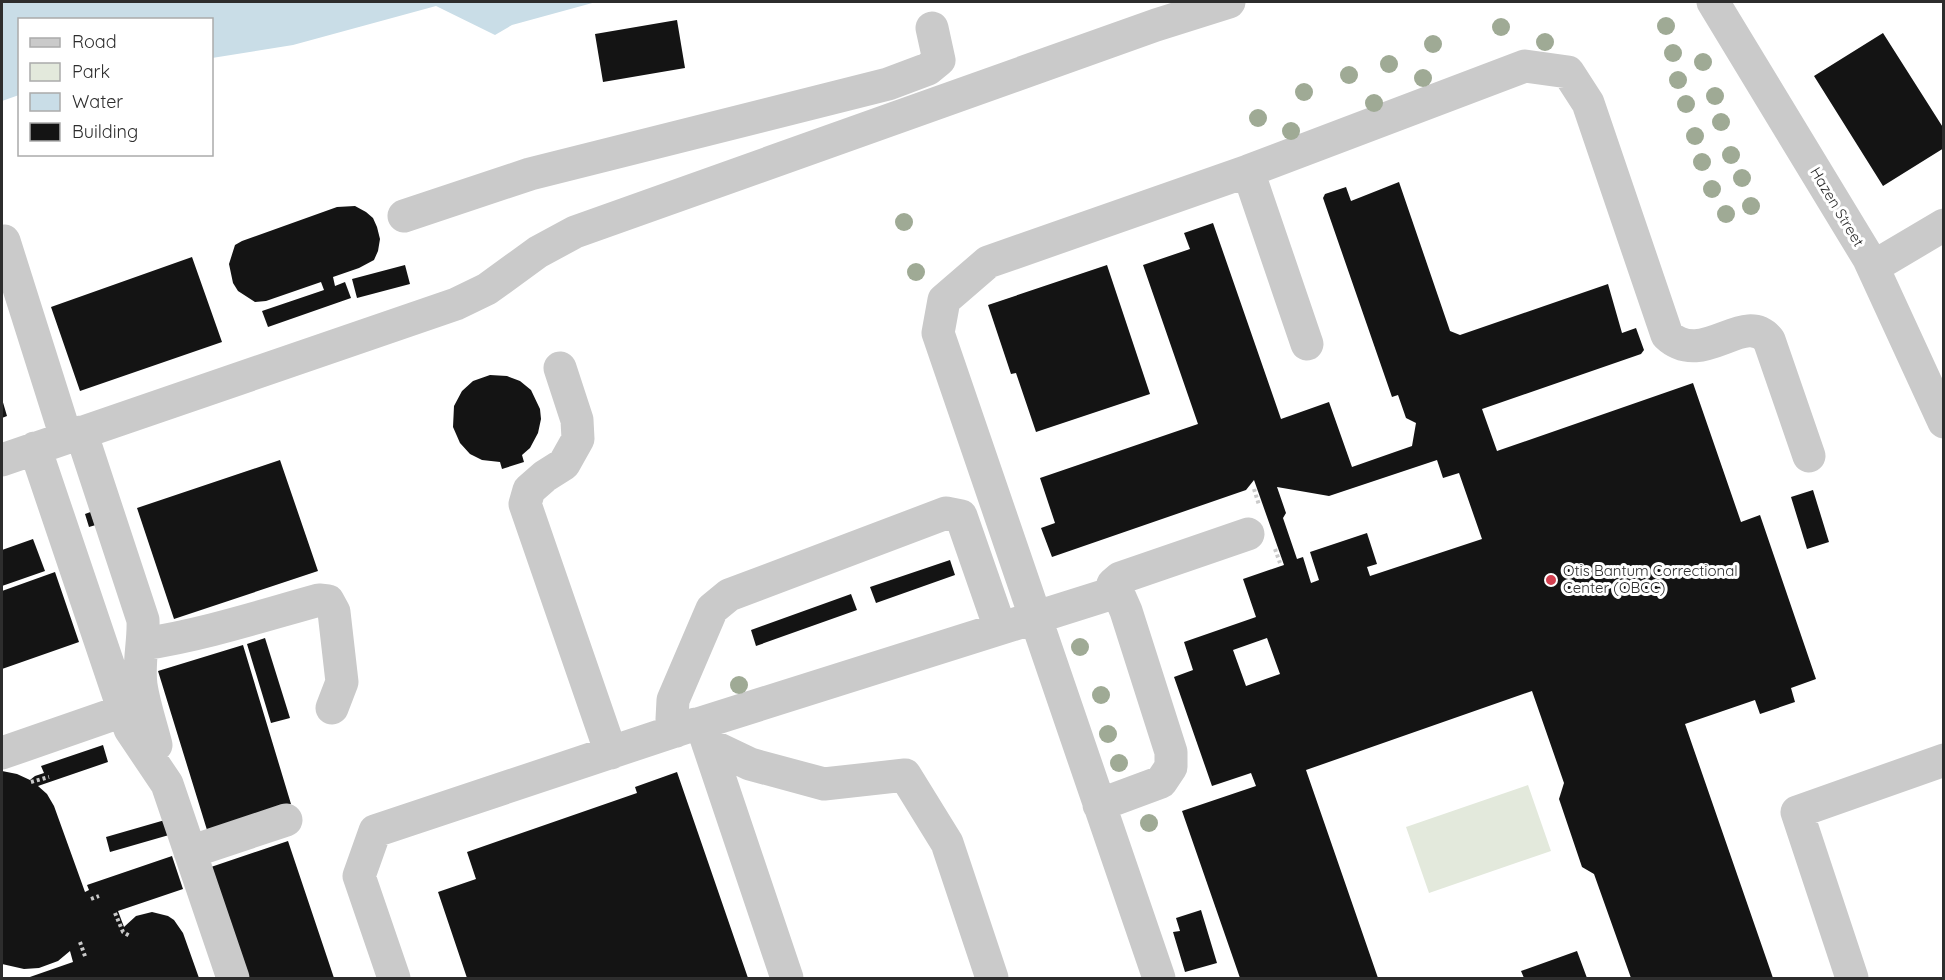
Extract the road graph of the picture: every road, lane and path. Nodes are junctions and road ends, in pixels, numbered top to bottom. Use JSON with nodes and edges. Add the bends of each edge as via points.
{"nodes":[{"id":1,"x":1229,"y":2,"type":"edge"},
{"id":2,"x":1713,"y":2,"type":"edge"},
{"id":3,"x":932,"y":28,"type":"dead end"},
{"id":4,"x":1248,"y":171,"type":"junction"},
{"id":5,"x":404,"y":216,"type":"dead end"},
{"id":6,"x":1944,"y":225,"type":"edge"},
{"id":7,"x":4,"y":241,"type":"dead end"},
{"id":8,"x":1872,"y":267,"type":"junction"},
{"id":9,"x":1307,"y":344,"type":"dead end"},
{"id":10,"x":560,"y":368,"type":"dead end"},
{"id":11,"x":1943,"y":422,"type":"edge"},
{"id":12,"x":73,"y":435,"type":"junction"},
{"id":13,"x":35,"y":448,"type":"junction"},
{"id":14,"x":1809,"y":456,"type":"dead end"},
{"id":15,"x":2,"y":460,"type":"edge"},
{"id":16,"x":1248,"y":534,"type":"dead end"},
{"id":17,"x":1110,"y":594,"type":"junction"},
{"id":18,"x":1035,"y":617,"type":"junction"},
{"id":19,"x":1000,"y":628,"type":"junction"},
{"id":20,"x":143,"y":644,"type":"junction"},
{"id":21,"x":134,"y":707,"type":"junction"},
{"id":22,"x":332,"y":708,"type":"dead end"},
{"id":23,"x":695,"y":733,"type":"junction"},
{"id":24,"x":2,"y":753,"type":"edge"},
{"id":25,"x":611,"y":753,"type":"junction"},
{"id":26,"x":1944,"y":760,"type":"edge"},
{"id":27,"x":49,"y":777,"type":"dead end"},
{"id":28,"x":31,"y":782,"type":"dead end"},
{"id":29,"x":1099,"y":804,"type":"junction"},
{"id":30,"x":286,"y":820,"type":"dead end"},
{"id":31,"x":190,"y":852,"type":"junction"},
{"id":32,"x":99,"y":896,"type":"dead end"},
{"id":33,"x":91,"y":899,"type":"dead end"},
{"id":34,"x":115,"y":913,"type":"dead end"},
{"id":35,"x":130,"y":936,"type":"dead end"},
{"id":36,"x":80,"y":942,"type":"dead end"},
{"id":37,"x":86,"y":959,"type":"dead end"},
{"id":38,"x":233,"y":978,"type":"edge"},
{"id":39,"x":394,"y":978,"type":"edge"},
{"id":40,"x":787,"y":978,"type":"edge"},
{"id":41,"x":992,"y":978,"type":"edge"},
{"id":42,"x":1159,"y":978,"type":"edge"},
{"id":43,"x":1852,"y":978,"type":"edge"}],
"edges":[{"from":1,"to":12,"type":"street","via":[[575,232],[538,252],[487,289],[456,304]]},
{"from":2,"to":8,"type":"street","name":"Hazen Street"},
{"from":3,"to":5,"type":"street","via":[[939,60],[928,69],[888,84],[530,174]]},
{"from":4,"to":9,"type":"street"},
{"from":4,"to":14,"type":"street","via":[[1525,66],[1568,72],[1588,103],[1667,334],[1680,345],[1690,347],[1751,330],[1763,333],[1769,340]]},
{"from":4,"to":18,"type":"street","via":[[988,262],[944,300],[938,333]]},
{"from":6,"to":8,"type":"street"},
{"from":7,"to":12,"type":"street"},
{"from":8,"to":11,"type":"street","name":"Hazen Street"},
{"from":10,"to":25,"type":"street","via":[[577,420],[578,439],[564,464],[529,490],[525,504]]},
{"from":12,"to":13,"type":"street"},
{"from":12,"to":20,"type":"street","via":[[143,620]]},
{"from":13,"to":15,"type":"street"},
{"from":13,"to":21,"type":"street"},
{"from":16,"to":17,"type":"street","via":[[1120,578]]},
{"from":17,"to":18,"type":"street"},
{"from":17,"to":29,"type":"street","via":[[1119,595],[1126,610],[1171,752],[1171,767],[1161,782]]},
{"from":18,"to":19,"type":"street"},
{"from":18,"to":29,"type":"street"},
{"from":19,"to":23,"type":"street"},
{"from":19,"to":23,"type":"street","via":[[961,516],[946,513],[729,595],[712,609],[673,700],[672,719]]},
{"from":20,"to":21,"type":"street","via":[[141,684]]},
{"from":20,"to":22,"type":"street","via":[[319,600],[328,602],[334,612],[342,682]]},
{"from":21,"to":24,"type":"street"},
{"from":21,"to":31,"type":"street","via":[[130,729],[167,783]]},
{"from":23,"to":25,"type":"street"},
{"from":23,"to":40,"type":"street"},
{"from":23,"to":41,"type":"street","via":[[750,764],[824,784],[905,775],[947,843]]},
{"from":25,"to":39,"type":"street","via":[[375,831],[359,876]]},
{"from":26,"to":43,"type":"street","via":[[1797,812]]},
{"from":27,"to":28,"type":"path"},
{"from":29,"to":42,"type":"street"},
{"from":30,"to":31,"type":"street"},
{"from":31,"to":38,"type":"street"},
{"from":32,"to":33,"type":"path"},
{"from":34,"to":35,"type":"path","via":[[123,932]]},
{"from":36,"to":37,"type":"path"}]}
